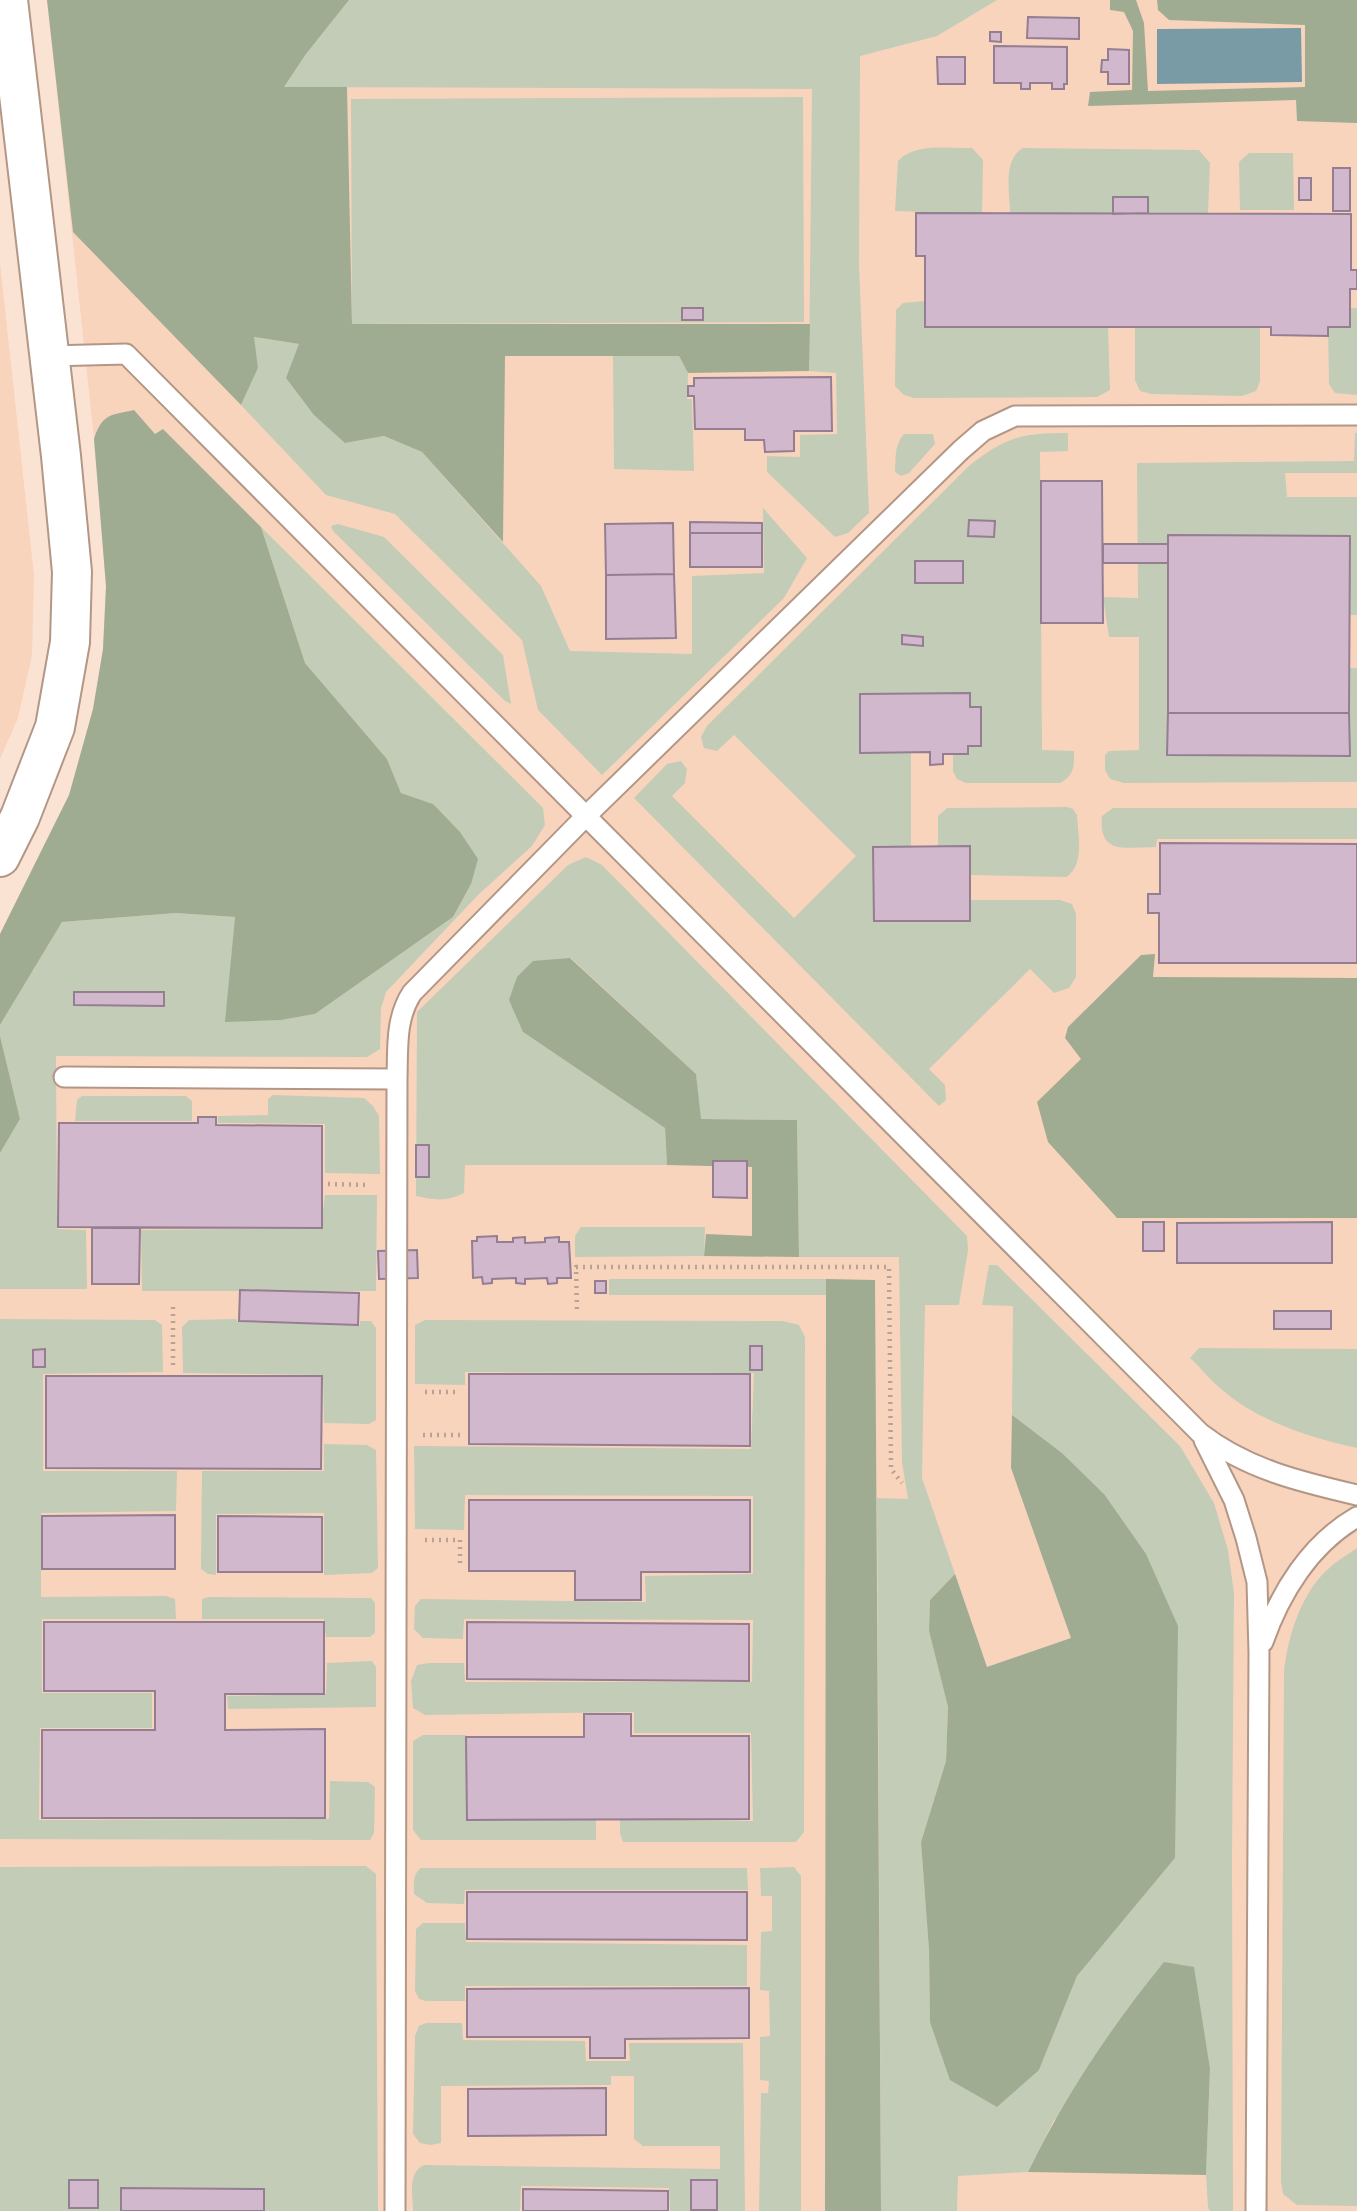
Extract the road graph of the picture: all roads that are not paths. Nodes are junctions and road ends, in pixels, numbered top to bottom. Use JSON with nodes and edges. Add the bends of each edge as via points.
{"nodes":[{"id":1,"x":8,"y":0,"type":"edge"},
{"id":2,"x":49,"y":356,"type":"junction"},
{"id":3,"x":1357,"y":415,"type":"edge"},
{"id":4,"x":585,"y":817,"type":"junction"},
{"id":5,"x":0,"y":857,"type":"edge"},
{"id":6,"x":64,"y":1077,"type":"dead end"},
{"id":7,"x":397,"y":1079,"type":"junction"},
{"id":8,"x":1200,"y":1433,"type":"junction"},
{"id":9,"x":1357,"y":1495,"type":"edge"},
{"id":10,"x":1357,"y":1517,"type":"edge"},
{"id":11,"x":1259,"y":1653,"type":"junction"},
{"id":12,"x":395,"y":2211,"type":"edge"},
{"id":13,"x":1256,"y":2211,"type":"edge"}],
"edges":[{"from":1,"to":2,"type":"street"},
{"from":2,"to":4,"type":"lane","via":[[126,354]]},
{"from":2,"to":5,"type":"street","via":[[72,572],[70,642],[55,727]]},
{"from":3,"to":4,"type":"lane","via":[[1015,416],[998,422],[961,450]]},
{"from":4,"to":7,"type":"lane","via":[[412,993],[400,1019]]},
{"from":4,"to":8,"type":"lane"},
{"from":6,"to":7,"type":"lane"},
{"from":7,"to":12,"type":"lane"},
{"from":8,"to":9,"type":"lane","via":[[1247,1463]]},
{"from":8,"to":11,"type":"lane","via":[[1234,1500],[1246,1538],[1257,1582]]},
{"from":10,"to":11,"type":"lane","via":[[1311,1556],[1291,1580]]},
{"from":11,"to":13,"type":"lane"}]}
